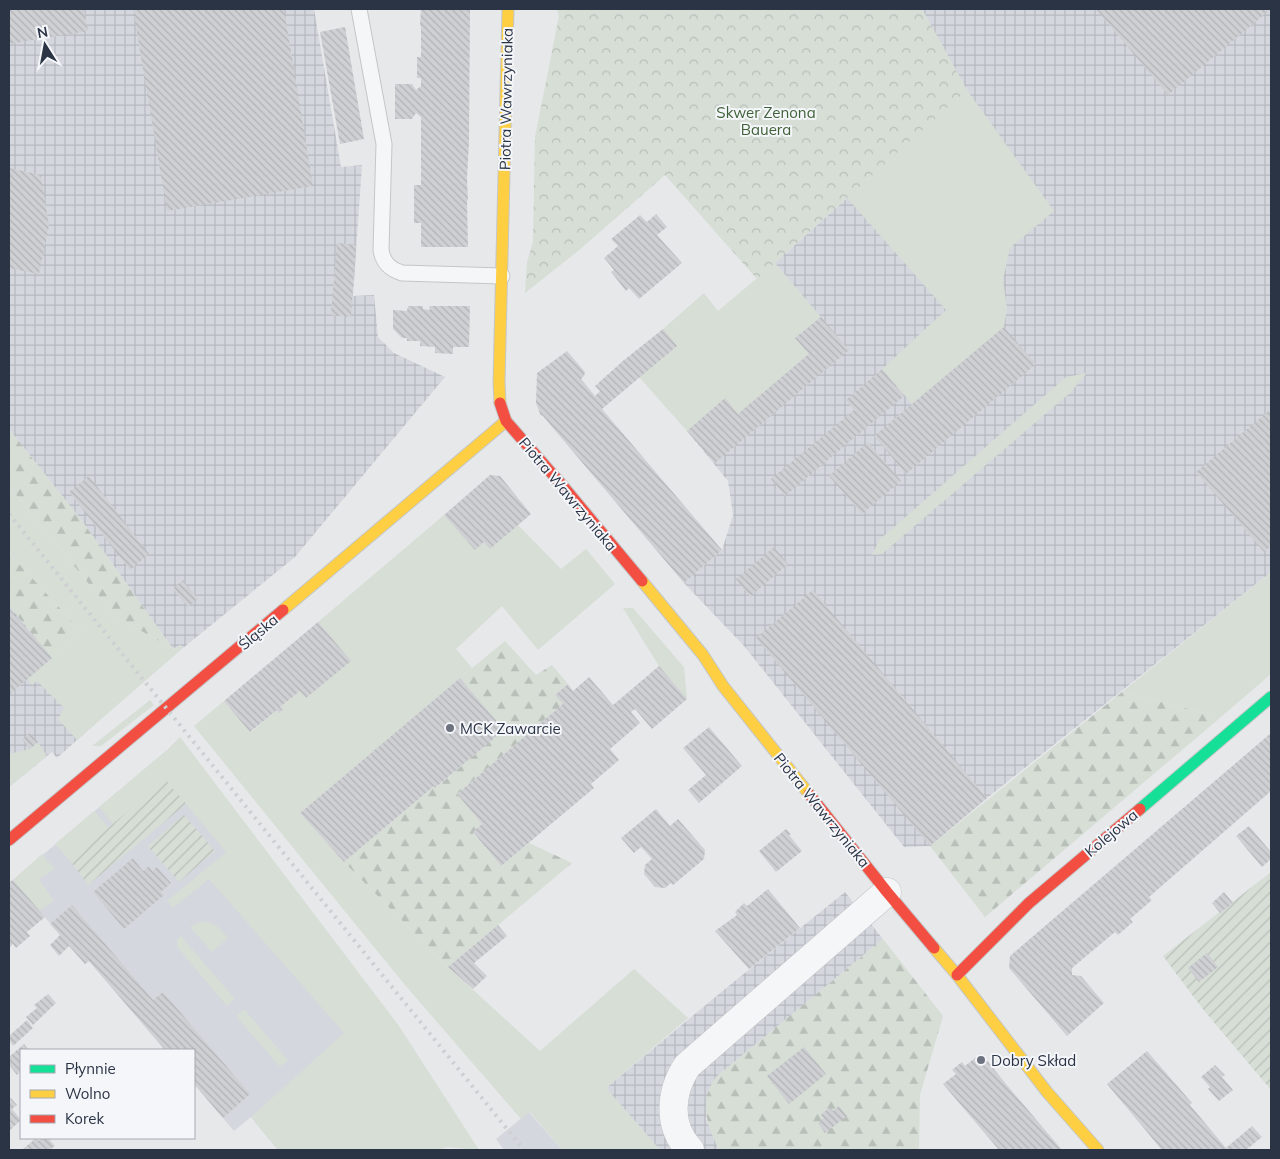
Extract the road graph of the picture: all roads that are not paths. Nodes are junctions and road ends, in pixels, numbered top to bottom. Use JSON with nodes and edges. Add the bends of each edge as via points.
{"nodes":[{"id":1,"x":359,"y":9,"type":"edge"},
{"id":2,"x":508,"y":9,"type":"edge"},
{"id":3,"x":502,"y":276,"type":"junction"},
{"id":4,"x":506,"y":421,"type":"junction"},
{"id":5,"x":1271,"y":697,"type":"edge"},
{"id":6,"x":9,"y":840,"type":"edge"},
{"id":7,"x":887,"y":892,"type":"junction"},
{"id":8,"x":957,"y":975,"type":"junction"},
{"id":9,"x":690,"y":1150,"type":"edge"},
{"id":10,"x":1098,"y":1150,"type":"edge"}],
"edges":[{"from":1,"to":3,"type":"lane","via":[[384,144],[383,259],[391,268],[402,272]]},
{"from":2,"to":3,"type":"street","name":"Piotra Wawrzyniaka"},
{"from":3,"to":4,"type":"street","name":"Piotra Wawrzyniaka","via":[[499,382],[500,405]]},
{"from":4,"to":6,"type":"street","name":"Śląska"},
{"from":4,"to":7,"type":"street","name":"Piotra Wawrzyniaka","via":[[703,655],[723,686]]},
{"from":5,"to":8,"type":"street","name":"Kolejowa","via":[[1029,903]]},
{"from":7,"to":8,"type":"street","name":"Piotra Wawrzyniaka"},
{"from":7,"to":9,"type":"street","via":[[687,1066],[679,1078],[673,1106],[679,1134]]},
{"from":8,"to":10,"type":"street","name":"Piotra Wawrzyniaka","via":[[1047,1092]]}]}
